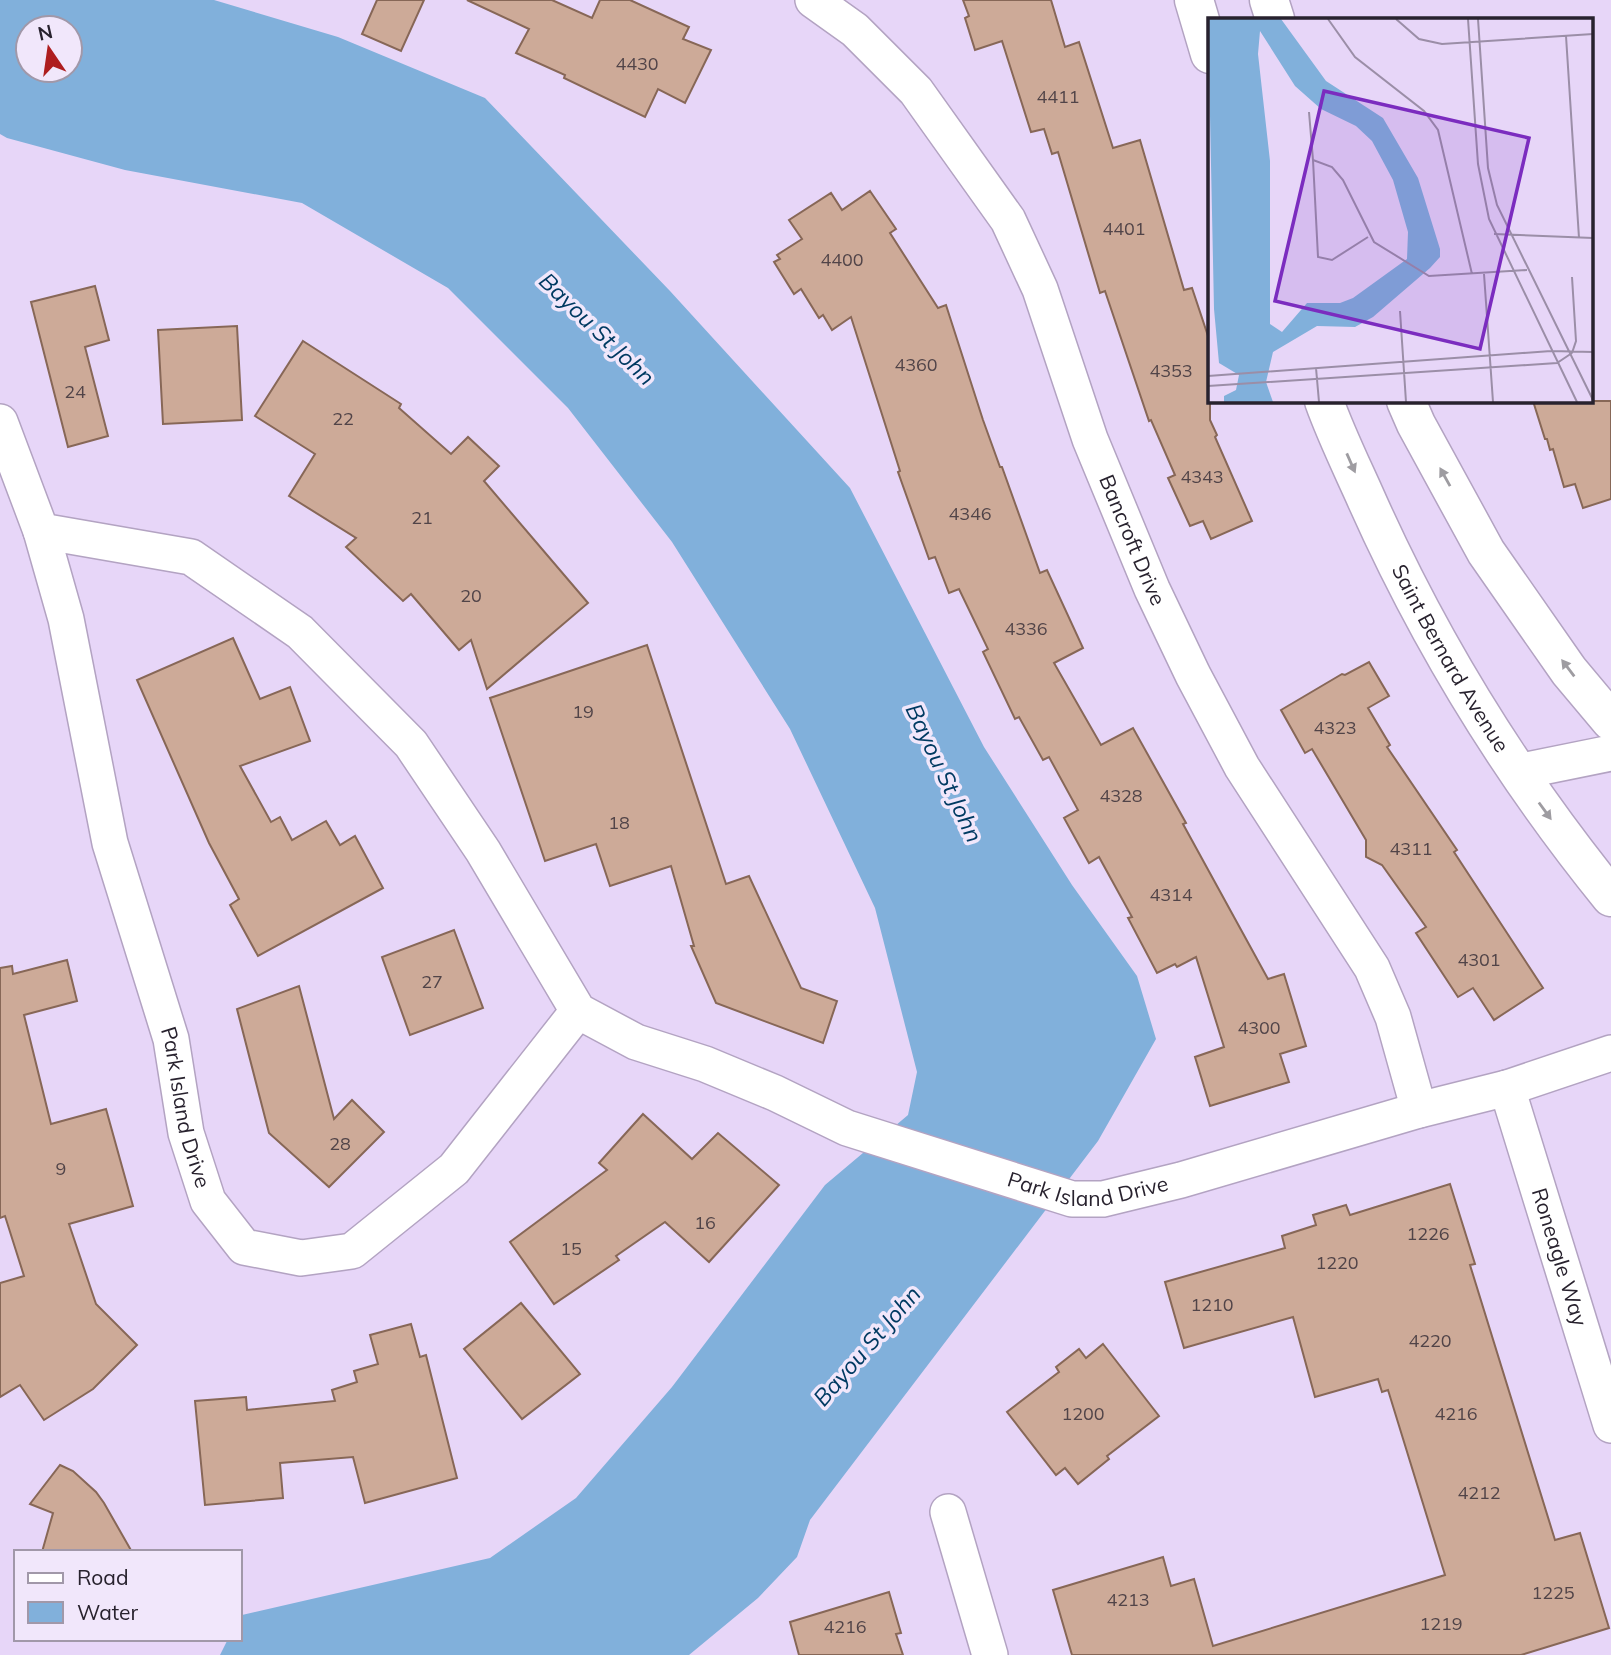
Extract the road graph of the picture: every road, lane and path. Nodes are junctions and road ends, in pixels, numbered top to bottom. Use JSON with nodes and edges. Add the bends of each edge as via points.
{"nodes":[{"id":1,"x":813,"y":0,"type":"edge"},
{"id":2,"x":1194,"y":0,"type":"edge"},
{"id":3,"x":1269,"y":0,"type":"edge"},
{"id":4,"x":1275,"y":18,"type":"edge"},
{"id":5,"x":1208,"y":47,"type":"edge"},
{"id":6,"x":1324,"y":402,"type":"edge"},
{"id":7,"x":1406,"y":402,"type":"edge"},
{"id":8,"x":0,"y":422,"type":"edge"},
{"id":9,"x":41,"y":530,"type":"junction"},
{"id":10,"x":1611,"y":721,"type":"edge"},
{"id":11,"x":1611,"y":753,"type":"edge"},
{"id":12,"x":1517,"y":772,"type":"junction"},
{"id":13,"x":1611,"y":897,"type":"edge"},
{"id":14,"x":578,"y":1011,"type":"junction"},
{"id":15,"x":1611,"y":1052,"type":"edge"},
{"id":16,"x":1507,"y":1088,"type":"junction"},
{"id":17,"x":1419,"y":1110,"type":"junction"},
{"id":18,"x":1611,"y":1425,"type":"edge"},
{"id":19,"x":948,"y":1512,"type":"dead end"},
{"id":20,"x":990,"y":1655,"type":"edge"}],
"edges":[{"from":1,"to":17,"type":"street","name":"Bancroft Drive","via":[[855,30],[916,92],[1008,220],[1040,289],[1090,439],[1152,589],[1242,767],[1372,968],[1393,1017]]},
{"from":2,"to":5,"type":"main road"},
{"from":3,"to":4,"type":"main road"},
{"from":6,"to":12,"type":"main road","name":"Saint Bernard Avenue","one_way":true,"via":[[1387,545],[1454,672]]},
{"from":10,"to":7,"type":"main road","one_way":true,"via":[[1569,671],[1486,552]]},
{"from":8,"to":9,"type":"street","name":"Park Island Drive"},
{"from":9,"to":14,"type":"street","via":[[191,557],[300,632],[411,744],[484,850]]},
{"from":9,"to":14,"type":"street","name":"Park Island Drive","via":[[66,619],[110,843],[171,1040],[186,1133],[208,1202],[244,1247],[301,1258],[352,1251],[454,1169]]},
{"from":11,"to":12,"type":"street"},
{"from":12,"to":13,"type":"main road","name":"Saint Bernard Avenue","one_way":true},
{"from":14,"to":17,"type":"street","name":"Park Island Drive","via":[[636,1042],[705,1064],[847,1128],[1072,1199],[1102,1199],[1181,1180]]},
{"from":15,"to":16,"type":"street","name":"Park Island Drive"},
{"from":16,"to":17,"type":"street","name":"Park Island Drive"},
{"from":16,"to":18,"type":"street","name":"Roneagle Way"},
{"from":19,"to":20,"type":"street"}]}
